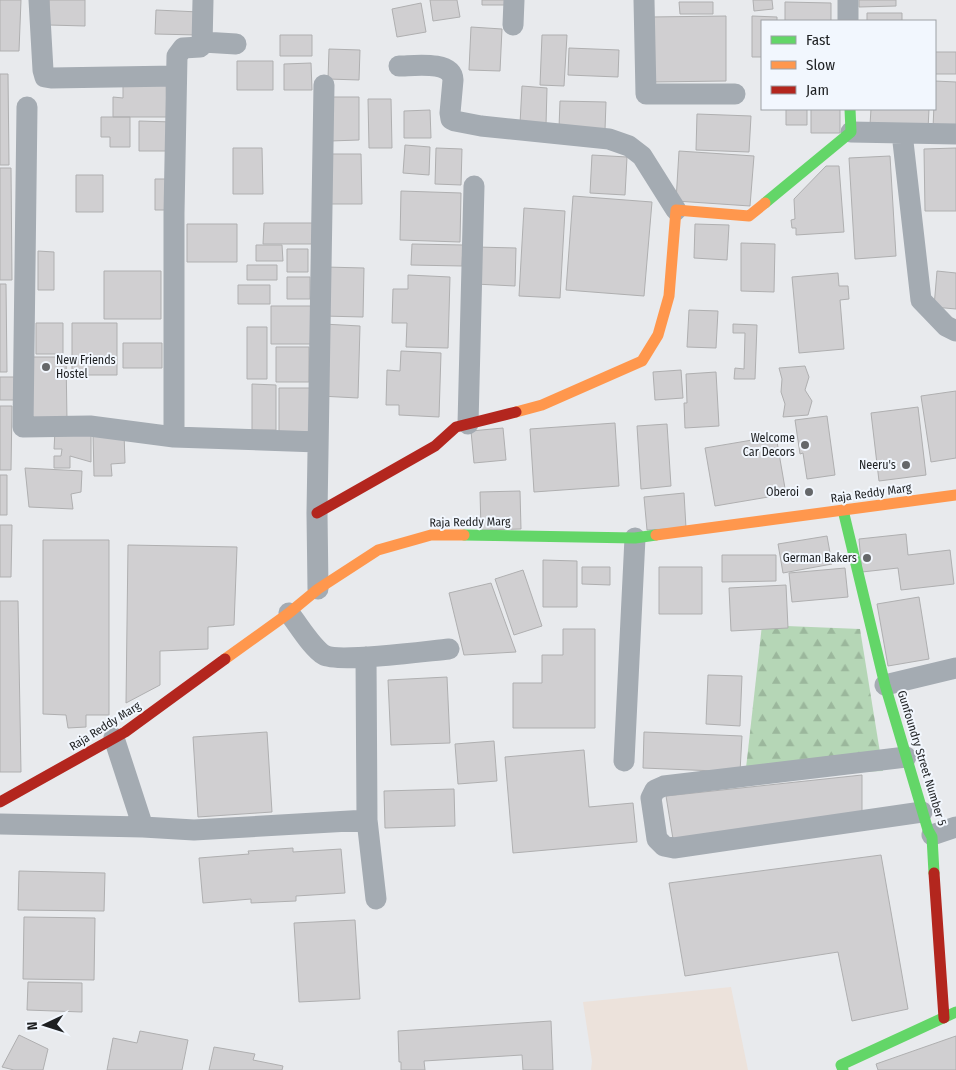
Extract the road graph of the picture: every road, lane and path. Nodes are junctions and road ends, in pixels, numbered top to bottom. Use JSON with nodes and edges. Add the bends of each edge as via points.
{"nodes":[{"id":1,"x":39,"y":0,"type":"edge"},
{"id":2,"x":203,"y":0,"type":"edge"},
{"id":3,"x":514,"y":0,"type":"edge"},
{"id":4,"x":644,"y":0,"type":"edge"},
{"id":5,"x":848,"y":0,"type":"edge"},
{"id":6,"x":848,"y":20,"type":"edge"},
{"id":7,"x":513,"y":25,"type":"dead end"},
{"id":8,"x":203,"y":42,"type":"junction"},
{"id":9,"x":236,"y":44,"type":"dead end"},
{"id":10,"x":400,"y":66,"type":"dead end"},
{"id":11,"x":176,"y":76,"type":"junction"},
{"id":12,"x":324,"y":85,"type":"dead end"},
{"id":13,"x":735,"y":94,"type":"dead end"},
{"id":14,"x":27,"y":107,"type":"dead end"},
{"id":15,"x":850,"y":110,"type":"edge"},
{"id":16,"x":851,"y":132,"type":"junction"},
{"id":17,"x":902,"y":133,"type":"junction"},
{"id":18,"x":956,"y":134,"type":"edge"},
{"id":19,"x":474,"y":186,"type":"dead end"},
{"id":20,"x":676,"y":210,"type":"junction"},
{"id":21,"x":956,"y":331,"type":"edge"},
{"id":22,"x":468,"y":424,"type":"junction"},
{"id":23,"x":174,"y":437,"type":"junction"},
{"id":24,"x":318,"y":442,"type":"junction"},
{"id":25,"x":956,"y":495,"type":"edge"},
{"id":26,"x":843,"y":510,"type":"junction"},
{"id":27,"x":317,"y":513,"type":"junction"},
{"id":28,"x":635,"y":538,"type":"junction"},
{"id":29,"x":318,"y":589,"type":"junction"},
{"id":30,"x":289,"y":613,"type":"junction"},
{"id":31,"x":448,"y":649,"type":"dead end"},
{"id":32,"x":366,"y":657,"type":"junction"},
{"id":33,"x":956,"y":668,"type":"edge"},
{"id":34,"x":885,"y":684,"type":"junction"},
{"id":35,"x":114,"y":738,"type":"junction"},
{"id":36,"x":906,"y":757,"type":"junction"},
{"id":37,"x":624,"y":762,"type":"dead end"},
{"id":38,"x":0,"y":802,"type":"edge"},
{"id":39,"x":922,"y":812,"type":"junction"},
{"id":40,"x":367,"y":820,"type":"junction"},
{"id":41,"x":0,"y":824,"type":"edge"},
{"id":42,"x":143,"y":827,"type":"junction"},
{"id":43,"x":956,"y":827,"type":"edge"},
{"id":44,"x":932,"y":835,"type":"junction"},
{"id":45,"x":376,"y":899,"type":"dead end"},
{"id":46,"x":956,"y":1012,"type":"edge"},
{"id":47,"x":944,"y":1018,"type":"junction"},
{"id":48,"x":838,"y":1068,"type":"edge"}],
"edges":[{"from":1,"to":11,"type":"street","via":[[45,77]]},
{"from":2,"to":8,"type":"street"},
{"from":3,"to":7,"type":"street"},
{"from":4,"to":13,"type":"street","via":[[646,94]]},
{"from":5,"to":6,"type":"street"},
{"from":8,"to":9,"type":"street"},
{"from":8,"to":11,"type":"street","via":[[200,47],[180,50]]},
{"from":10,"to":20,"type":"street","via":[[438,66],[449,71],[453,75],[450,113],[455,121],[609,139],[629,146],[642,156]]},
{"from":11,"to":23,"type":"street"},
{"from":12,"to":24,"type":"street"},
{"from":14,"to":23,"type":"street","via":[[23,427],[90,426]]},
{"from":15,"to":16,"type":"street"},
{"from":16,"to":17,"type":"street"},
{"from":16,"to":20,"type":"street","via":[[749,216]]},
{"from":17,"to":18,"type":"street"},
{"from":17,"to":21,"type":"street","via":[[921,300],[946,326]]},
{"from":19,"to":22,"type":"street"},
{"from":20,"to":22,"type":"street","via":[[669,296],[658,335],[642,361],[542,405]]},
{"from":22,"to":27,"type":"street","via":[[456,427],[435,446]]},
{"from":23,"to":24,"type":"street"},
{"from":24,"to":27,"type":"street"},
{"from":25,"to":26,"type":"street","name":"Raja Reddy Marg"},
{"from":26,"to":28,"type":"street","name":"Raja Reddy Marg"},
{"from":26,"to":34,"type":"street","name":"Gunfoundry Street Number 5"},
{"from":27,"to":29,"type":"street"},
{"from":28,"to":29,"type":"street","name":"Raja Reddy Marg","via":[[431,535],[378,550]]},
{"from":28,"to":37,"type":"street"},
{"from":29,"to":30,"type":"street","name":"Raja Reddy Marg"},
{"from":30,"to":32,"type":"street","via":[[329,657]]},
{"from":30,"to":35,"type":"street","name":"Raja Reddy Marg"},
{"from":31,"to":32,"type":"street"},
{"from":32,"to":40,"type":"street"},
{"from":33,"to":34,"type":"street"},
{"from":34,"to":36,"type":"street","name":"Gunfoundry Street Number 5"},
{"from":35,"to":38,"type":"street","name":"Raja Reddy Marg"},
{"from":35,"to":42,"type":"street"},
{"from":36,"to":39,"type":"street","name":"Gunfoundry Street Number 5"},
{"from":36,"to":39,"type":"street","via":[[664,786],[655,790],[651,798],[657,839],[664,846],[674,848]]},
{"from":39,"to":44,"type":"street","name":"Gunfoundry Street Number 5"},
{"from":40,"to":42,"type":"street","via":[[194,830]]},
{"from":40,"to":45,"type":"street"},
{"from":41,"to":42,"type":"street"},
{"from":43,"to":44,"type":"street"},
{"from":44,"to":47,"type":"street","name":"Gunfoundry Street Number 5"},
{"from":46,"to":47,"type":"street"},
{"from":47,"to":48,"type":"street"}]}
